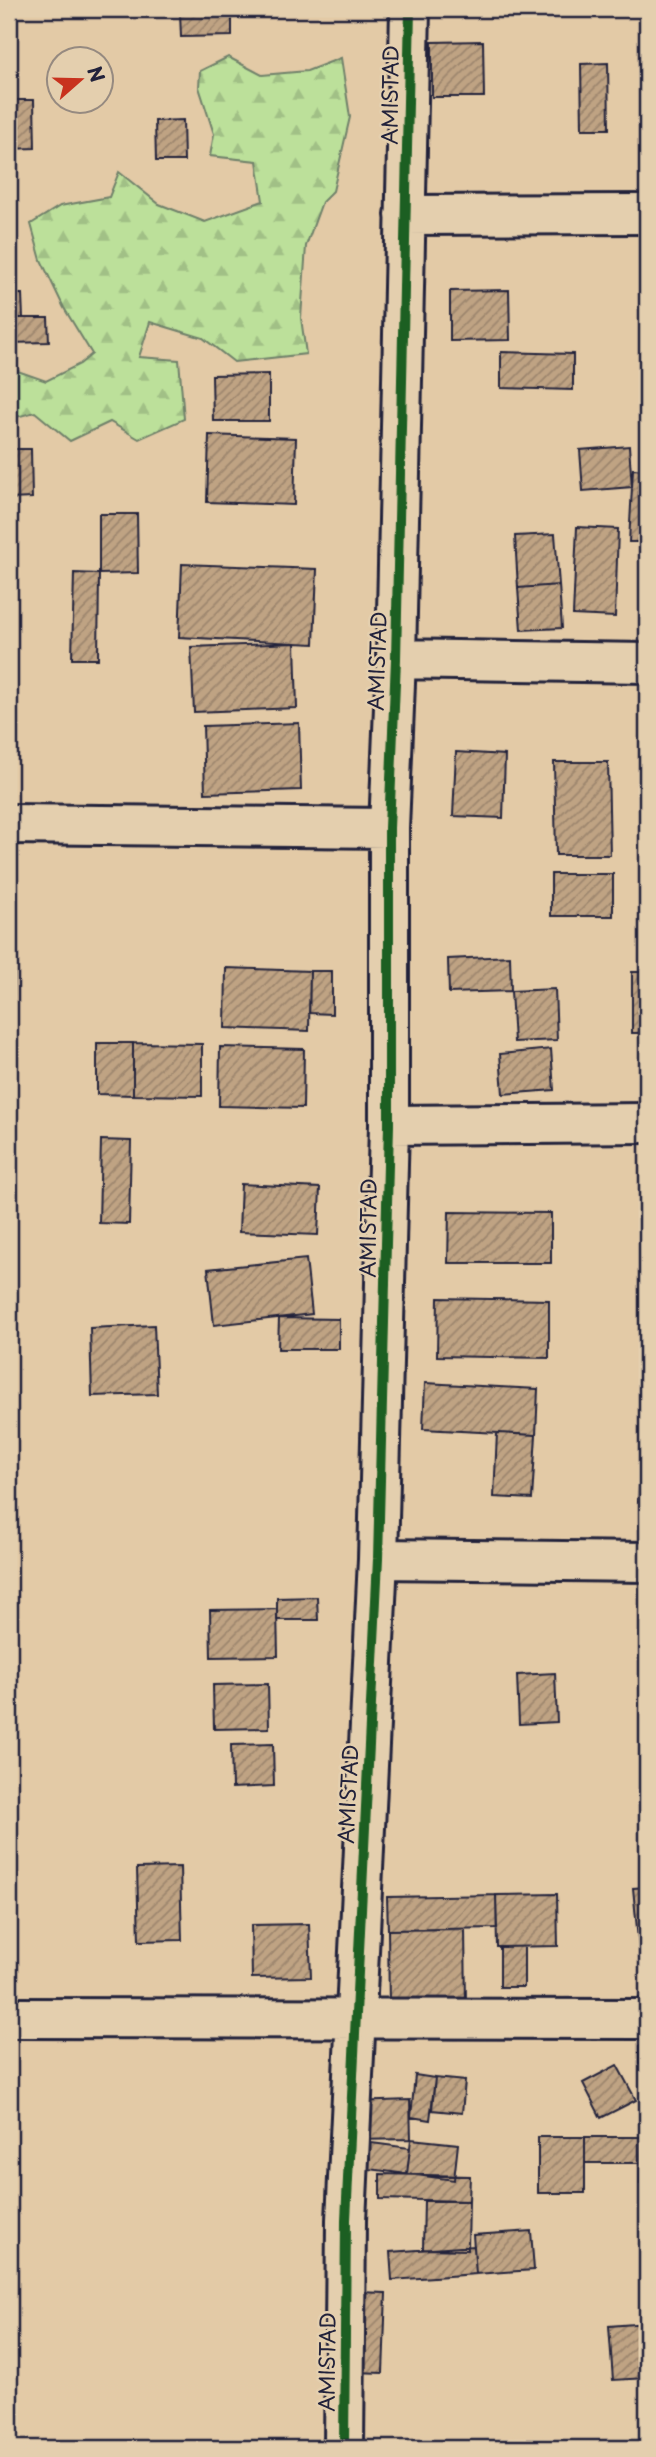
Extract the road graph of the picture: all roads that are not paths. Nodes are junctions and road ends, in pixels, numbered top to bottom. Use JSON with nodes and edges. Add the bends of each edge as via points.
{"nodes":[{"id":1,"x":410,"y":9,"type":"edge"},
{"id":2,"x":647,"y":214,"type":"edge"},
{"id":3,"x":405,"y":215,"type":"junction"},
{"id":4,"x":396,"y":659,"type":"junction"},
{"id":5,"x":647,"y":663,"type":"edge"},
{"id":6,"x":9,"y":824,"type":"edge"},
{"id":7,"x":389,"y":828,"type":"junction"},
{"id":8,"x":647,"y":1123,"type":"edge"},
{"id":9,"x":389,"y":1125,"type":"junction"},
{"id":10,"x":378,"y":1559,"type":"junction"},
{"id":11,"x":647,"y":1562,"type":"edge"},
{"id":12,"x":356,"y":2017,"type":"junction"},
{"id":13,"x":9,"y":2018,"type":"edge"},
{"id":14,"x":647,"y":2019,"type":"edge"},
{"id":15,"x":344,"y":2448,"type":"edge"}],
"edges":[{"from":1,"to":3,"type":"street","name":"AMISTAD"},
{"from":2,"to":3,"type":"street"},
{"from":3,"to":4,"type":"street","name":"AMISTAD"},
{"from":4,"to":5,"type":"street"},
{"from":4,"to":7,"type":"street","name":"AMISTAD"},
{"from":6,"to":7,"type":"street"},
{"from":7,"to":9,"type":"street","name":"AMISTAD"},
{"from":8,"to":9,"type":"street"},
{"from":9,"to":10,"type":"street","name":"AMISTAD"},
{"from":10,"to":11,"type":"street"},
{"from":10,"to":12,"type":"street","name":"AMISTAD"},
{"from":12,"to":13,"type":"street"},
{"from":12,"to":14,"type":"street"},
{"from":12,"to":15,"type":"street","name":"AMISTAD","via":[[346,2220]]}]}
